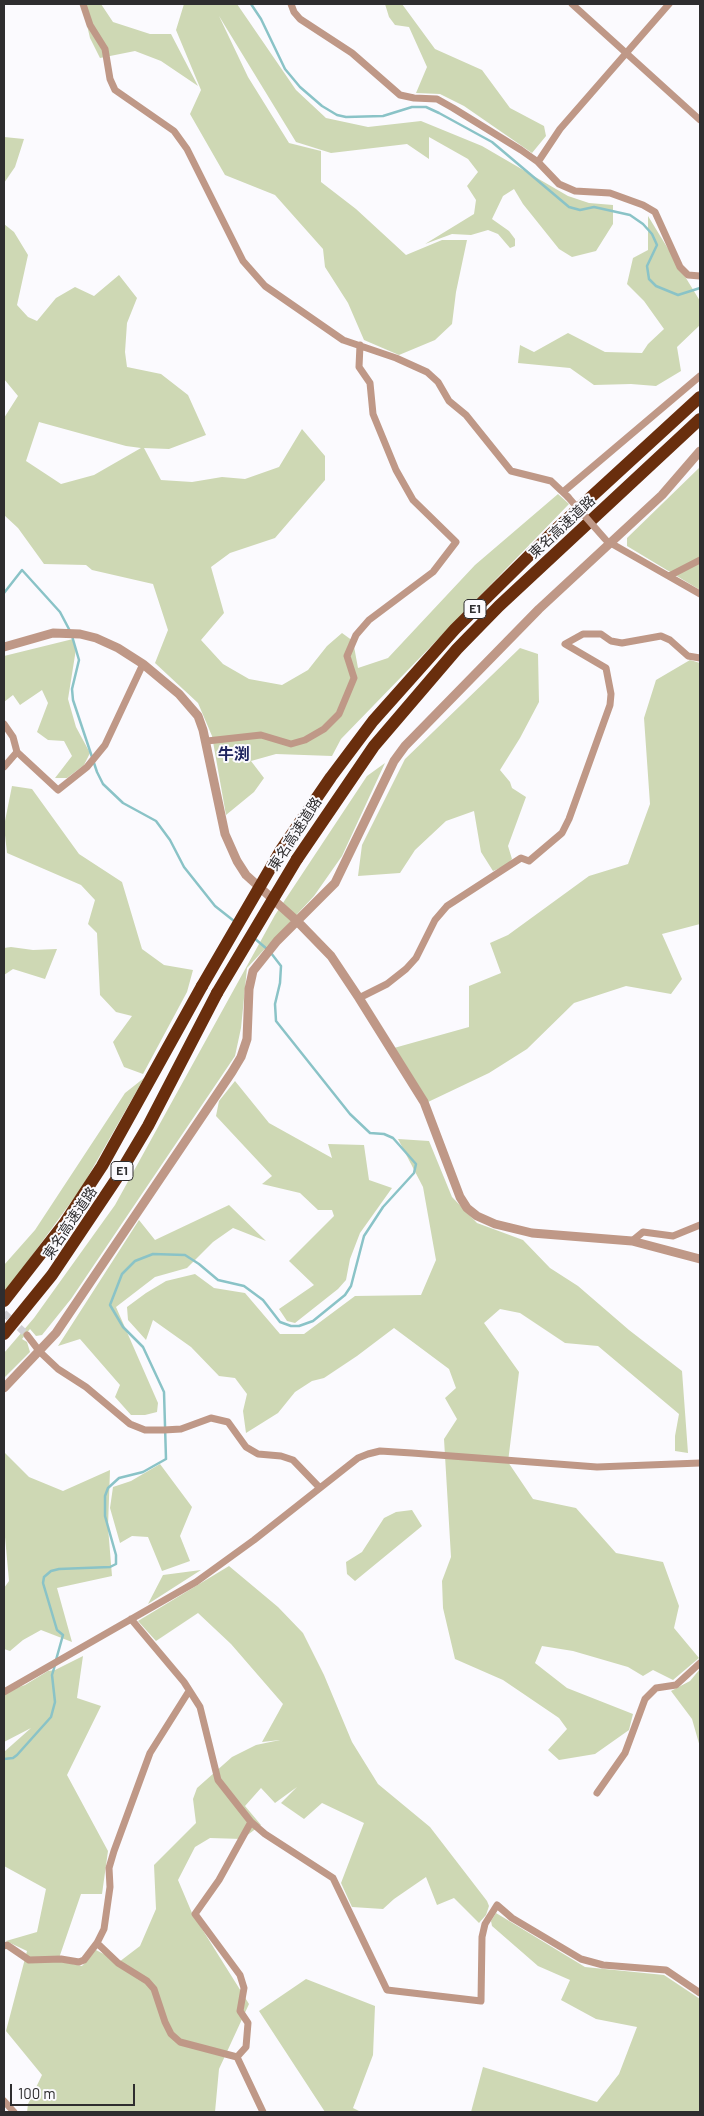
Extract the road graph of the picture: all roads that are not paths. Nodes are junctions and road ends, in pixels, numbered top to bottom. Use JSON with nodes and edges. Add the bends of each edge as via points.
{"nodes":[{"id":1,"x":83,"y":4,"type":"edge"},
{"id":2,"x":291,"y":4,"type":"edge"},
{"id":3,"x":572,"y":4,"type":"edge"},
{"id":4,"x":668,"y":4,"type":"edge"},
{"id":5,"x":626,"y":53,"type":"junction"},
{"id":6,"x":700,"y":120,"type":"edge"},
{"id":7,"x":538,"y":162,"type":"junction"},
{"id":8,"x":700,"y":276,"type":"edge"},
{"id":9,"x":360,"y":345,"type":"junction"},
{"id":10,"x":700,"y":376,"type":"edge"},
{"id":11,"x":700,"y":397,"type":"edge"},
{"id":12,"x":700,"y":419,"type":"edge"},
{"id":13,"x":700,"y":451,"type":"edge"},
{"id":14,"x":565,"y":495,"type":"junction"},
{"id":15,"x":607,"y":541,"type":"junction"},
{"id":16,"x":700,"y":560,"type":"edge"},
{"id":17,"x":669,"y":576,"type":"junction"},
{"id":18,"x":700,"y":594,"type":"edge"},
{"id":19,"x":4,"y":647,"type":"edge"},
{"id":20,"x":700,"y":658,"type":"edge"},
{"id":21,"x":143,"y":664,"type":"junction"},
{"id":22,"x":4,"y":724,"type":"edge"},
{"id":23,"x":207,"y":741,"type":"junction"},
{"id":24,"x":17,"y":752,"type":"junction"},
{"id":25,"x":4,"y":767,"type":"edge"},
{"id":26,"x":297,"y":921,"type":"junction"},
{"id":27,"x":359,"y":998,"type":"junction"},
{"id":28,"x":700,"y":1225,"type":"edge"},
{"id":29,"x":632,"y":1241,"type":"junction"},
{"id":30,"x":700,"y":1259,"type":"edge"},
{"id":31,"x":4,"y":1301,"type":"edge"},
{"id":32,"x":4,"y":1334,"type":"edge"},
{"id":33,"x":28,"y":1335,"type":"tunnel mouth"},
{"id":34,"x":40,"y":1352,"type":"junction"},
{"id":35,"x":4,"y":1388,"type":"edge"},
{"id":36,"x":700,"y":1464,"type":"edge"},
{"id":37,"x":319,"y":1488,"type":"junction"},
{"id":38,"x":131,"y":1619,"type":"junction"},
{"id":39,"x":700,"y":1663,"type":"edge"},
{"id":40,"x":189,"y":1691,"type":"junction"},
{"id":41,"x":4,"y":1692,"type":"edge"},
{"id":42,"x":597,"y":1793,"type":"dead end"},
{"id":43,"x":251,"y":1822,"type":"junction"},
{"id":44,"x":97,"y":1943,"type":"junction"},
{"id":45,"x":4,"y":1946,"type":"edge"},
{"id":46,"x":700,"y":1993,"type":"edge"},
{"id":47,"x":238,"y":2057,"type":"junction"},
{"id":48,"x":4,"y":2101,"type":"edge"},
{"id":49,"x":14,"y":2112,"type":"edge"},
{"id":50,"x":263,"y":2112,"type":"edge"}],
"edges":[{"from":1,"to":9,"type":"street","via":[[90,25],[105,49],[115,90],[174,131],[187,149],[243,261],[282,300],[343,340]]},
{"from":2,"to":7,"type":"street","via":[[300,19],[352,53],[400,95],[437,99]]},
{"from":3,"to":5,"type":"street"},
{"from":4,"to":5,"type":"street"},
{"from":5,"to":6,"type":"street"},
{"from":5,"to":7,"type":"street","via":[[560,129]]},
{"from":7,"to":8,"type":"street","via":[[559,184],[575,191],[610,193],[655,212],[680,267],[688,275]]},
{"from":9,"to":14,"type":"street","via":[[427,372],[438,382],[449,401],[466,414],[511,471],[551,481]]},
{"from":9,"to":23,"type":"street","via":[[359,367],[370,383],[373,414],[396,470],[413,500],[456,542],[434,572],[373,617],[356,635],[348,656],[354,678],[340,714],[324,729],[291,744],[260,735]]},
{"from":10,"to":14,"type":"street"},
{"from":11,"to":31,"type":"highway","name":"東名高速道路","number":"E1","bridge":true,"via":[[554,531],[455,629],[373,721],[282,850],[102,1166],[64,1224]]},
{"from":12,"to":32,"type":"highway","name":"東名高速道路","number":"E1","bridge":true,"via":[[499,606],[457,649],[374,746],[297,859],[217,993],[148,1126],[112,1186],[52,1276]]},
{"from":13,"to":15,"type":"street","via":[[662,494]]},
{"from":14,"to":15,"type":"street","bridge":true},
{"from":15,"to":17,"type":"street"},
{"from":15,"to":26,"type":"street","via":[[405,746],[394,761],[335,883]]},
{"from":16,"to":17,"type":"street"},
{"from":17,"to":18,"type":"street"},
{"from":19,"to":21,"type":"street","via":[[53,633],[80,634],[112,645]]},
{"from":20,"to":27,"type":"street","via":[[688,656],[661,636],[622,643],[601,634],[584,634],[565,644],[606,668],[611,694],[607,714],[562,833],[528,861],[521,858],[447,906],[406,969],[387,984]]},
{"from":21,"to":23,"type":"street","via":[[179,694],[198,716]]},
{"from":21,"to":24,"type":"street","via":[[105,745],[67,785],[58,790]]},
{"from":22,"to":24,"type":"street","via":[[13,737]]},
{"from":23,"to":26,"type":"street","via":[[225,834],[231,848],[246,875]]},
{"from":24,"to":25,"type":"street"},
{"from":26,"to":27,"type":"street","via":[[331,956]]},
{"from":26,"to":34,"type":"street","via":[[253,971],[247,1039],[232,1072],[74,1307]]},
{"from":27,"to":29,"type":"street","via":[[424,1102],[456,1188],[467,1208],[495,1224],[532,1233]]},
{"from":28,"to":29,"type":"street","via":[[674,1236],[643,1232]]},
{"from":29,"to":30,"type":"street"},
{"from":33,"to":34,"type":"street"},
{"from":34,"to":35,"type":"street"},
{"from":34,"to":37,"type":"street","via":[[130,1424],[145,1430],[181,1429],[211,1418],[228,1422],[246,1447],[258,1454],[293,1460]]},
{"from":36,"to":37,"type":"street","via":[[597,1467],[380,1451],[358,1458]]},
{"from":37,"to":38,"type":"street","via":[[196,1582]]},
{"from":38,"to":40,"type":"street"},
{"from":38,"to":41,"type":"street"},
{"from":39,"to":42,"type":"street","via":[[676,1685],[656,1688],[645,1699],[625,1753]]},
{"from":40,"to":43,"type":"street","via":[[200,1706],[218,1780]]},
{"from":40,"to":44,"type":"street","via":[[150,1753],[114,1851],[109,1868],[110,1887],[104,1930]]},
{"from":43,"to":46,"type":"street","via":[[333,1878],[387,1990],[481,2001],[483,1929],[497,1906],[581,1959],[603,1965],[666,1970]]},
{"from":43,"to":47,"type":"street","via":[[219,1880],[195,1914],[240,1975],[244,1988],[240,2010],[248,2023],[247,2039],[246,2047]]},
{"from":44,"to":45,"type":"street","via":[[79,1962],[29,1960]]},
{"from":44,"to":47,"type":"street","via":[[154,1989],[168,2028],[180,2042]]},
{"from":47,"to":50,"type":"street"},
{"from":48,"to":49,"type":"street"}]}
